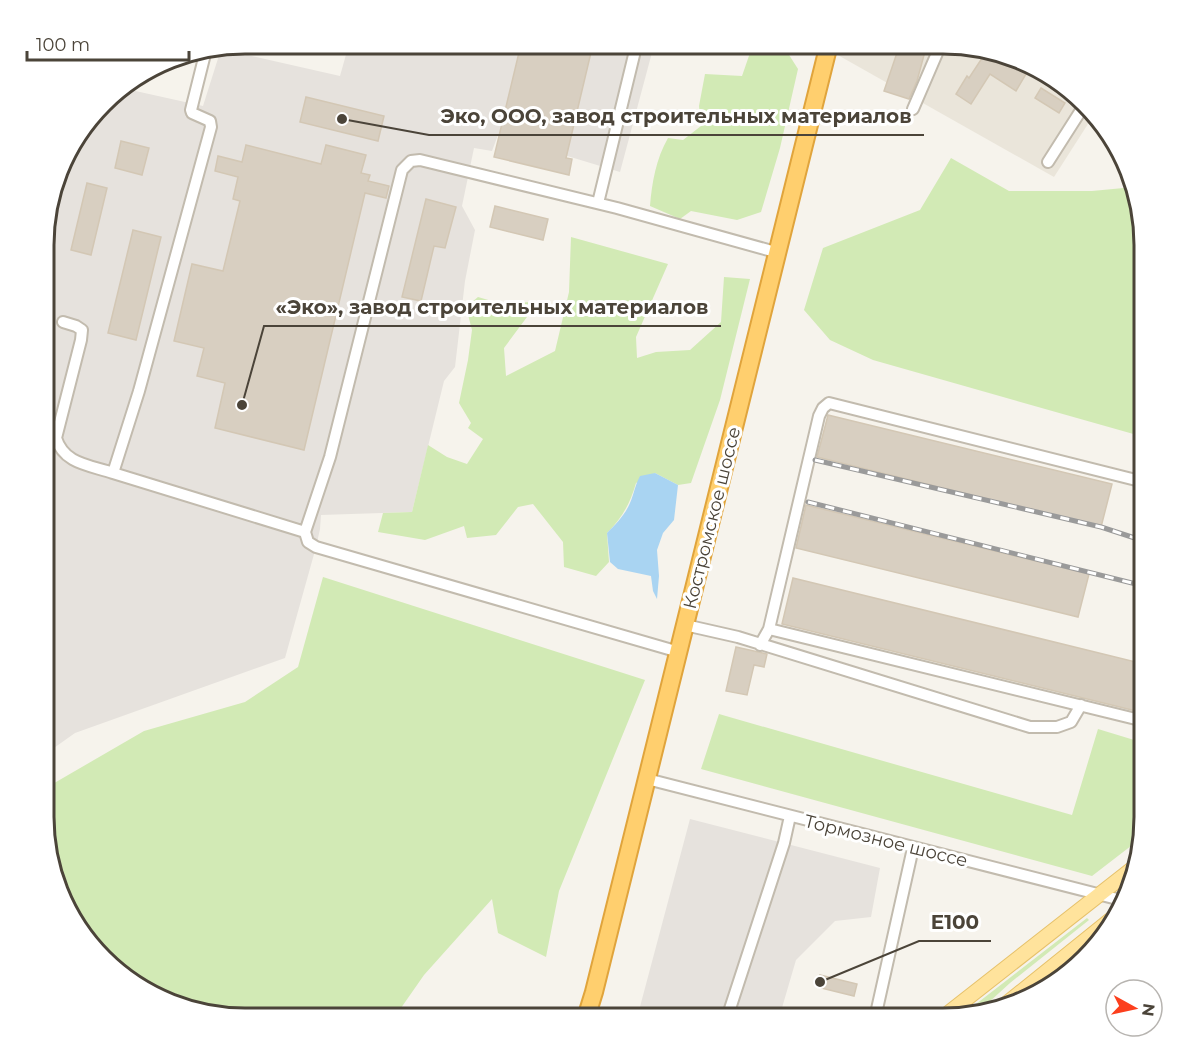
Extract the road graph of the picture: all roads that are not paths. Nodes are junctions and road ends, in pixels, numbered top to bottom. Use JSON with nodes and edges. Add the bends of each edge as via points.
{"nodes":[{"id":1,"x":827,"y":54,"type":"edge"},
{"id":2,"x":937,"y":54,"type":"edge"},
{"id":3,"x":634,"y":55,"type":"dead end"},
{"id":4,"x":204,"y":59,"type":"edge"},
{"id":5,"x":913,"y":108,"type":"dead end"},
{"id":6,"x":1080,"y":112,"type":"edge"},
{"id":7,"x":1047,"y":162,"type":"dead end"},
{"id":8,"x":598,"y":203,"type":"junction"},
{"id":9,"x":779,"y":253,"type":"junction"},
{"id":10,"x":63,"y":322,"type":"dead end"},
{"id":11,"x":113,"y":472,"type":"junction"},
{"id":12,"x":1134,"y":479,"type":"edge"},
{"id":13,"x":305,"y":532,"type":"junction"},
{"id":14,"x":685,"y":625,"type":"junction"},
{"id":15,"x":769,"y":629,"type":"junction"},
{"id":16,"x":760,"y":645,"type":"junction"},
{"id":17,"x":679,"y":652,"type":"junction"},
{"id":18,"x":1081,"y":705,"type":"junction"},
{"id":19,"x":1134,"y":718,"type":"edge"},
{"id":20,"x":647,"y":779,"type":"junction"},
{"id":21,"x":790,"y":816,"type":"junction"},
{"id":22,"x":913,"y":848,"type":"junction"},
{"id":23,"x":1125,"y":875,"type":"edge"},
{"id":24,"x":1100,"y":895,"type":"junction"},
{"id":25,"x":1115,"y":899,"type":"edge"},
{"id":26,"x":1096,"y":932,"type":"edge"},
{"id":27,"x":1025,"y":989,"type":"edge"},
{"id":28,"x":590,"y":1008,"type":"edge"},
{"id":29,"x":730,"y":1008,"type":"edge"},
{"id":30,"x":877,"y":1008,"type":"edge"},
{"id":31,"x":955,"y":1008,"type":"edge"}],
"edges":[{"from":1,"to":9,"type":"highway","name":"Костромское шоссе"},
{"from":2,"to":5,"type":"street"},
{"from":3,"to":8,"type":"street"},
{"from":4,"to":11,"type":"street","via":[[191,110],[207,118],[211,127],[140,391]]},
{"from":6,"to":7,"type":"street"},
{"from":8,"to":9,"type":"street"},
{"from":8,"to":13,"type":"street","via":[[420,160],[411,161],[402,170],[330,457]]},
{"from":9,"to":14,"type":"highway","name":"Костромское шоссе"},
{"from":10,"to":11,"type":"street","via":[[82,330],[56,438],[60,450],[67,458]]},
{"from":11,"to":13,"type":"street"},
{"from":12,"to":15,"type":"street","via":[[829,403],[819,416]]},
{"from":13,"to":17,"type":"street","via":[[308,542],[316,547]]},
{"from":14,"to":16,"type":"street"},
{"from":14,"to":17,"type":"highway","name":"Костромское шоссе"},
{"from":15,"to":16,"type":"street"},
{"from":15,"to":18,"type":"street"},
{"from":16,"to":18,"type":"street","via":[[1030,727],[1057,727],[1071,722]]},
{"from":17,"to":20,"type":"highway","name":"Костромское шоссе"},
{"from":18,"to":19,"type":"street"},
{"from":20,"to":21,"type":"street","name":"Тормозное шоссе"},
{"from":20,"to":28,"type":"highway","name":"Костромское шоссе"},
{"from":21,"to":22,"type":"street","name":"Тормозное шоссе"},
{"from":21,"to":29,"type":"street"},
{"from":22,"to":24,"type":"street","name":"Тормозное шоссе"},
{"from":22,"to":30,"type":"street"},
{"from":23,"to":24,"type":"main road"},
{"from":24,"to":25,"type":"street","name":"Тормозное шоссе"},
{"from":24,"to":31,"type":"main road"},
{"from":26,"to":27,"type":"main road"}]}
